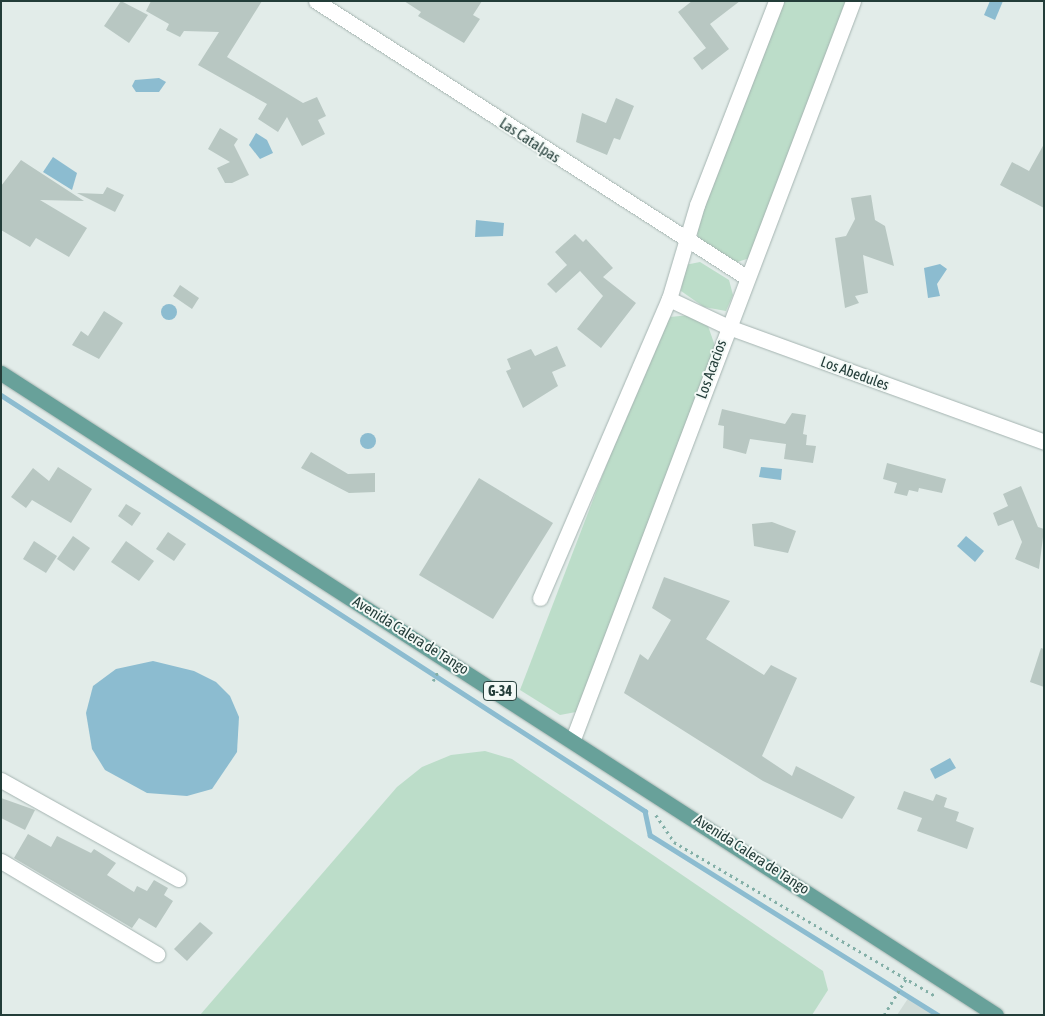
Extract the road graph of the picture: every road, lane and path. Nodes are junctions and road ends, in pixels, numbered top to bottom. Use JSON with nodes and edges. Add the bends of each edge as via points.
{"nodes":[{"id":1,"x":316,"y":1,"type":"edge"},
{"id":2,"x":776,"y":1,"type":"edge"},
{"id":3,"x":853,"y":1,"type":"edge"},
{"id":4,"x":687,"y":243,"type":"junction"},
{"id":5,"x":746,"y":277,"type":"junction"},
{"id":6,"x":670,"y":299,"type":"junction"},
{"id":7,"x":726,"y":326,"type":"junction"},
{"id":8,"x":1,"y":373,"type":"edge"},
{"id":9,"x":1044,"y":442,"type":"edge"},
{"id":10,"x":540,"y":598,"type":"dead end"},
{"id":11,"x":438,"y":670,"type":"dead end"},
{"id":12,"x":433,"y":681,"type":"dead end"},
{"id":13,"x":573,"y":739,"type":"junction"},
{"id":14,"x":1,"y":780,"type":"edge"},
{"id":15,"x":1,"y":861,"type":"edge"},
{"id":16,"x":178,"y":879,"type":"dead end"},
{"id":17,"x":157,"y":954,"type":"dead end"},
{"id":18,"x":903,"y":985,"type":"dead end"},
{"id":19,"x":884,"y":1015,"type":"edge"},
{"id":20,"x":996,"y":1015,"type":"edge"}],
"edges":[{"from":1,"to":4,"type":"street","name":"Las Catalpas"},
{"from":2,"to":4,"type":"street","via":[[697,205]]},
{"from":3,"to":5,"type":"street","name":"Los Acacios"},
{"from":4,"to":5,"type":"street","name":"Las Catalpas"},
{"from":4,"to":6,"type":"street"},
{"from":5,"to":7,"type":"street","name":"Los Acacios"},
{"from":6,"to":7,"type":"street","name":"Los Abedules"},
{"from":6,"to":10,"type":"street"},
{"from":7,"to":9,"type":"street","name":"Los Abedules"},
{"from":7,"to":13,"type":"street","name":"Los Acacios"},
{"from":8,"to":13,"type":"main road","name":"Avenida Calera de Tango","number":"G-34"},
{"from":11,"to":12,"type":"path"},
{"from":13,"to":20,"type":"main road","name":"Avenida Calera de Tango","number":"G-34"},
{"from":14,"to":16,"type":"street"},
{"from":15,"to":17,"type":"street"},
{"from":18,"to":19,"type":"path"}]}
